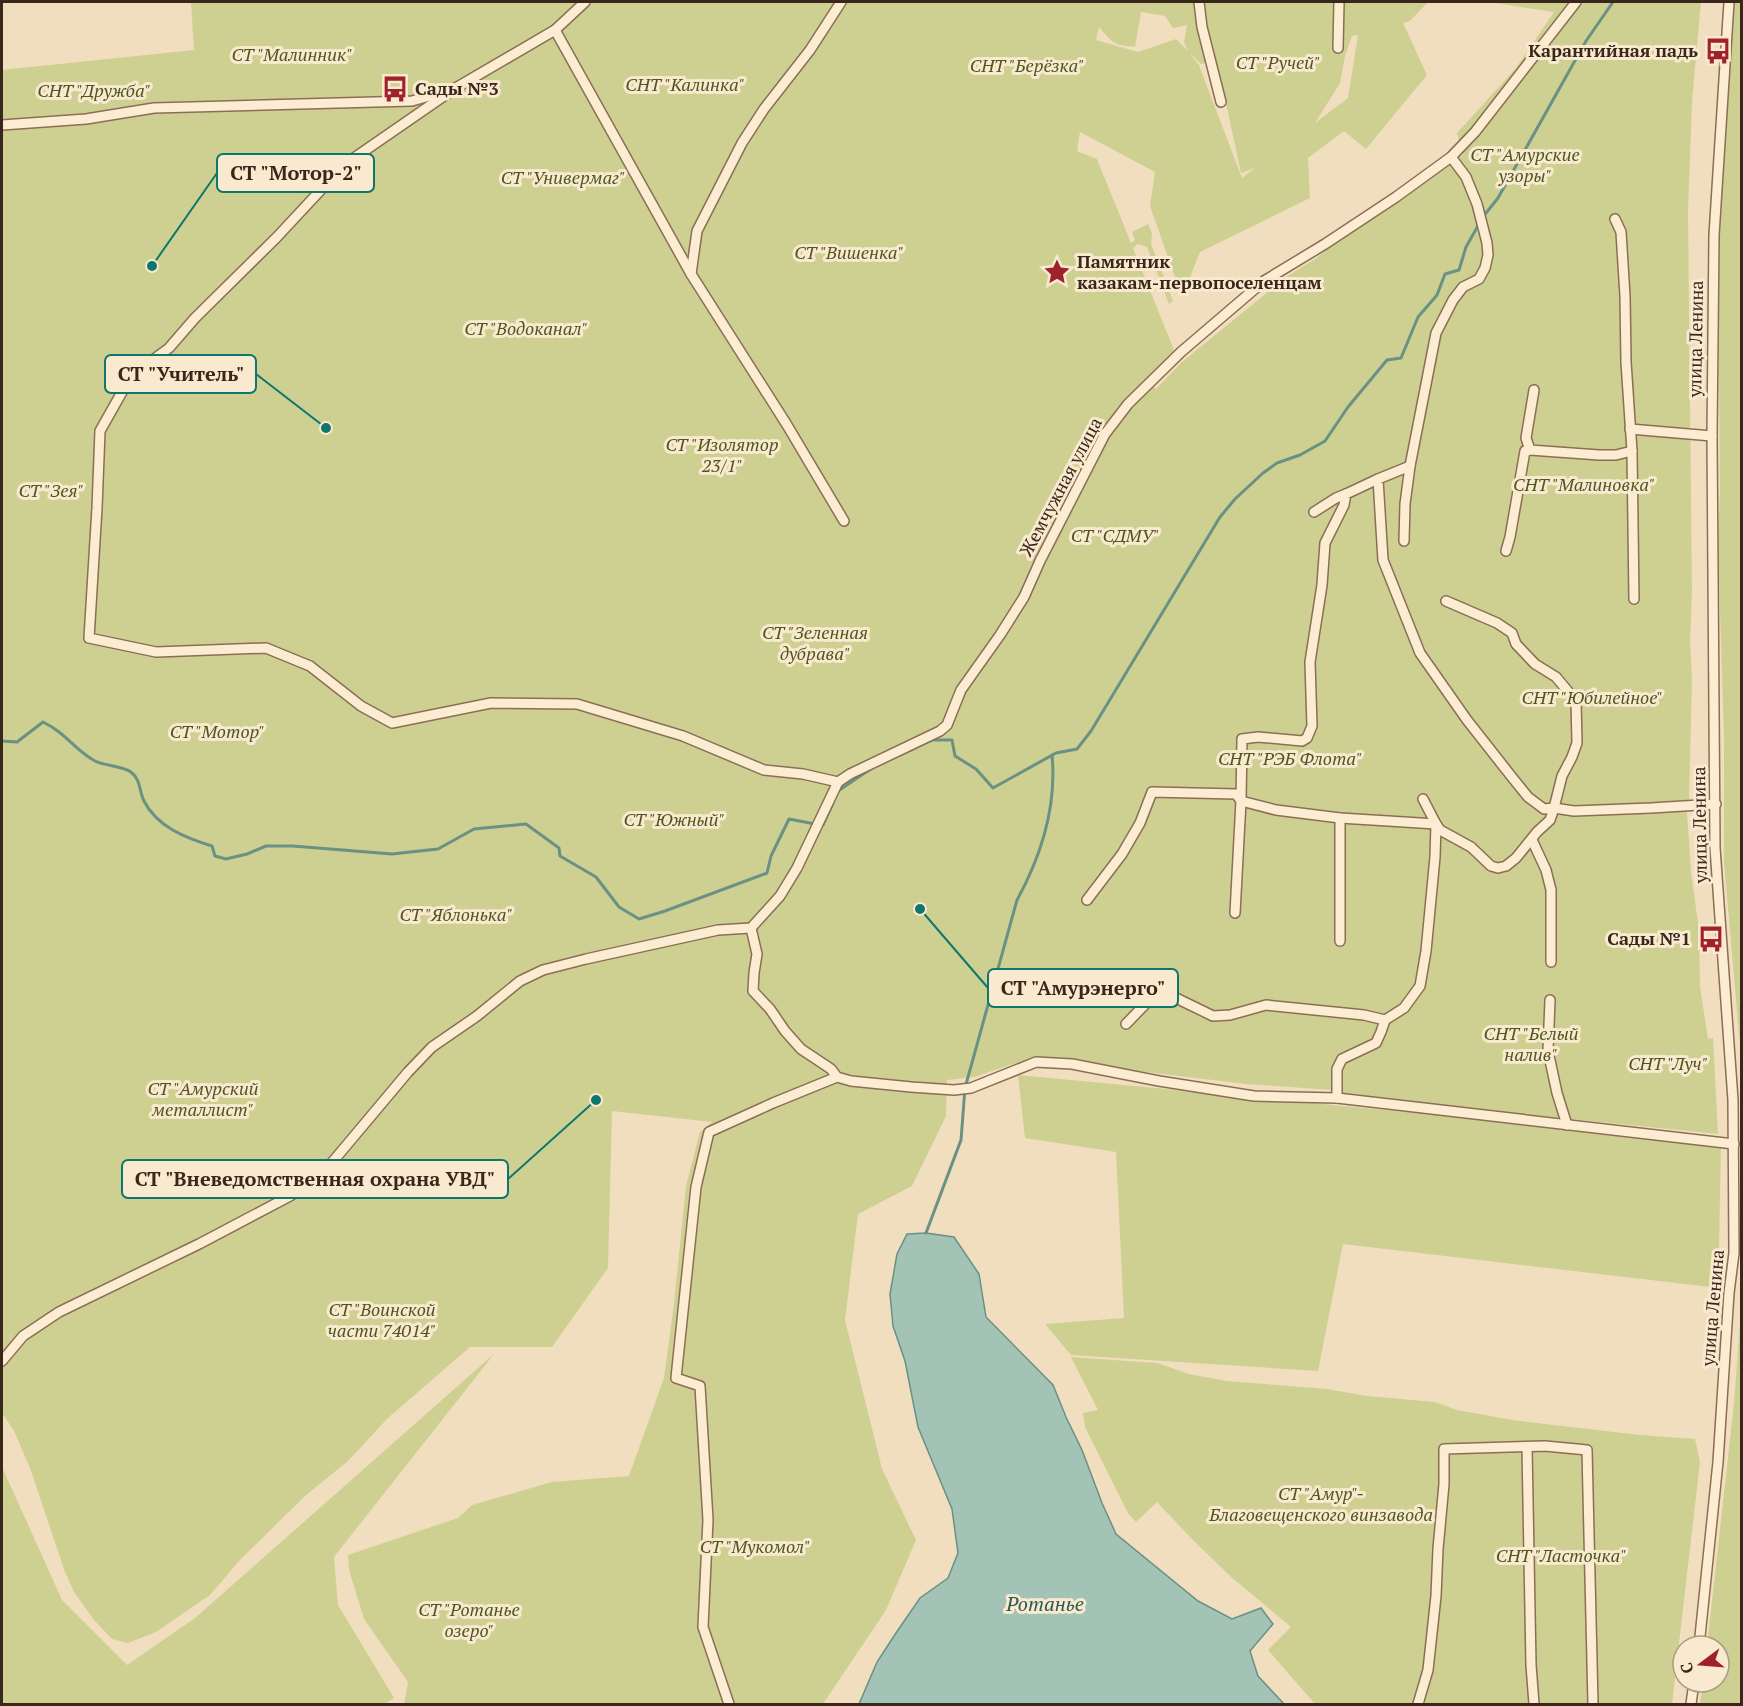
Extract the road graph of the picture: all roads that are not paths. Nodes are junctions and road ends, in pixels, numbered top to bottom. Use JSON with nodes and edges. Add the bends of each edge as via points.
{"nodes":[{"id":1,"x":585,"y":2,"type":"edge"},
{"id":2,"x":841,"y":2,"type":"edge"},
{"id":3,"x":1199,"y":2,"type":"edge"},
{"id":4,"x":1339,"y":2,"type":"edge"},
{"id":5,"x":1576,"y":2,"type":"edge"},
{"id":6,"x":1729,"y":2,"type":"edge"},
{"id":7,"x":555,"y":30,"type":"junction"},
{"id":8,"x":1338,"y":48,"type":"dead end"},
{"id":9,"x":454,"y":89,"type":"junction"},
{"id":10,"x":1221,"y":102,"type":"dead end"},
{"id":11,"x":2,"y":125,"type":"edge"},
{"id":12,"x":1451,"y":157,"type":"junction"},
{"id":13,"x":1615,"y":219,"type":"dead end"},
{"id":14,"x":691,"y":274,"type":"junction"},
{"id":15,"x":1534,"y":390,"type":"dead end"},
{"id":16,"x":1630,"y":429,"type":"junction"},
{"id":17,"x":1712,"y":436,"type":"junction"},
{"id":18,"x":1530,"y":450,"type":"junction"},
{"id":19,"x":1632,"y":451,"type":"junction"},
{"id":20,"x":1410,"y":466,"type":"junction"},
{"id":21,"x":1377,"y":479,"type":"junction"},
{"id":22,"x":1346,"y":494,"type":"junction"},
{"id":23,"x":1314,"y":512,"type":"dead end"},
{"id":24,"x":844,"y":521,"type":"dead end"},
{"id":25,"x":1404,"y":541,"type":"dead end"},
{"id":26,"x":1506,"y":551,"type":"dead end"},
{"id":27,"x":1634,"y":599,"type":"dead end"},
{"id":28,"x":1446,"y":601,"type":"dead end"},
{"id":29,"x":838,"y":782,"type":"junction"},
{"id":30,"x":1423,"y":799,"type":"dead end"},
{"id":31,"x":1241,"y":801,"type":"junction"},
{"id":32,"x":1716,"y":804,"type":"junction"},
{"id":33,"x":1554,"y":808,"type":"junction"},
{"id":34,"x":1340,"y":818,"type":"junction"},
{"id":35,"x":1436,"y":824,"type":"junction"},
{"id":36,"x":1532,"y":840,"type":"junction"},
{"id":37,"x":1087,"y":900,"type":"dead end"},
{"id":38,"x":1235,"y":913,"type":"dead end"},
{"id":39,"x":751,"y":928,"type":"junction"},
{"id":40,"x":1340,"y":941,"type":"dead end"},
{"id":41,"x":1551,"y":962,"type":"dead end"},
{"id":42,"x":1550,"y":1000,"type":"dead end"},
{"id":43,"x":1385,"y":1020,"type":"junction"},
{"id":44,"x":1126,"y":1024,"type":"dead end"},
{"id":45,"x":837,"y":1077,"type":"junction"},
{"id":46,"x":1337,"y":1098,"type":"junction"},
{"id":47,"x":1737,"y":1099,"type":"edge"},
{"id":48,"x":1567,"y":1125,"type":"junction"},
{"id":49,"x":1734,"y":1144,"type":"junction"},
{"id":50,"x":2,"y":1361,"type":"edge"},
{"id":51,"x":1527,"y":1447,"type":"junction"},
{"id":52,"x":1700,"y":1634,"type":"edge"},
{"id":53,"x":729,"y":1704,"type":"edge"},
{"id":54,"x":1418,"y":1704,"type":"edge"},
{"id":55,"x":1534,"y":1704,"type":"edge"},
{"id":56,"x":1593,"y":1704,"type":"edge"}],
"edges":[{"from":1,"to":7,"type":"street"},
{"from":2,"to":14,"type":"street","via":[[742,143],[698,231]]},
{"from":3,"to":10,"type":"street"},
{"from":4,"to":8,"type":"street"},
{"from":5,"to":12,"type":"street","name":"Жемчужная улица"},
{"from":6,"to":17,"type":"street","name":"улица Ленина","via":[[1714,235]]},
{"from":7,"to":9,"type":"street"},
{"from":7,"to":14,"type":"street"},
{"from":9,"to":11,"type":"street","via":[[412,101],[154,108]]},
{"from":9,"to":29,"type":"street","via":[[344,165],[169,348],[131,376],[100,431],[89,638],[156,652],[266,648],[310,666],[360,706],[392,723],[491,703],[577,704],[683,736],[764,770]]},
{"from":12,"to":20,"type":"street","via":[[1466,177],[1477,204],[1488,255],[1479,279],[1463,287],[1436,333]]},
{"from":12,"to":29,"type":"street","name":"Жемчужная улица","via":[[1264,281],[1181,352],[1128,404],[1105,434],[1024,597],[962,690],[947,725]]},
{"from":13,"to":16,"type":"street","via":[[1621,232]]},
{"from":14,"to":24,"type":"street"},
{"from":15,"to":18,"type":"street","via":[[1526,438]]},
{"from":16,"to":17,"type":"street"},
{"from":16,"to":19,"type":"street"},
{"from":17,"to":32,"type":"street","name":"улица Ленина"},
{"from":18,"to":19,"type":"street","via":[[1599,455]]},
{"from":18,"to":26,"type":"street","via":[[1525,451]]},
{"from":19,"to":27,"type":"street"},
{"from":20,"to":21,"type":"street"},
{"from":20,"to":25,"type":"street"},
{"from":21,"to":22,"type":"street"},
{"from":21,"to":33,"type":"street","via":[[1383,560],[1420,652],[1518,786],[1544,810]]},
{"from":22,"to":23,"type":"street"},
{"from":22,"to":31,"type":"street","via":[[1325,543],[1310,662],[1312,726],[1302,741],[1242,738]]},
{"from":28,"to":33,"type":"street","via":[[1512,633],[1516,644],[1535,664],[1556,677],[1576,701],[1577,743],[1562,776]]},
{"from":29,"to":39,"type":"street","via":[[797,868],[780,896]]},
{"from":30,"to":35,"type":"street"},
{"from":31,"to":34,"type":"street"},
{"from":31,"to":37,"type":"street","via":[[1236,794],[1152,792],[1140,824],[1122,854]]},
{"from":31,"to":38,"type":"street"},
{"from":32,"to":33,"type":"street","via":[[1574,811]]},
{"from":32,"to":47,"type":"street","name":"улица Ленина","via":[[1715,848]]},
{"from":33,"to":36,"type":"street","via":[[1550,820]]},
{"from":34,"to":35,"type":"street"},
{"from":34,"to":40,"type":"street"},
{"from":35,"to":36,"type":"street","via":[[1498,868],[1516,858]]},
{"from":35,"to":43,"type":"street","via":[[1420,986],[1404,1008]]},
{"from":36,"to":41,"type":"street","via":[[1551,890]]},
{"from":39,"to":45,"type":"street","via":[[757,954],[753,991],[801,1049]]},
{"from":39,"to":50,"type":"street","via":[[718,930],[586,959],[543,970],[520,981],[432,1047],[319,1178],[199,1244],[59,1312],[23,1336]]},
{"from":42,"to":48,"type":"street","via":[[1548,1050]]},
{"from":43,"to":44,"type":"street","via":[[1266,1005],[1213,1016],[1158,991]]},
{"from":43,"to":46,"type":"street","via":[[1376,1043],[1342,1059],[1337,1069]]},
{"from":45,"to":46,"type":"street","via":[[958,1089],[971,1088],[1036,1062],[1072,1064],[1254,1096]]},
{"from":45,"to":53,"type":"street","via":[[709,1132],[696,1187],[676,1378],[700,1386],[708,1520],[702,1627]]},
{"from":46,"to":48,"type":"street"},
{"from":47,"to":49,"type":"street","name":"улица Ленина"},
{"from":48,"to":49,"type":"street"},
{"from":49,"to":52,"type":"street","name":"улица Ленина","via":[[1734,1253]]},
{"from":51,"to":54,"type":"street","via":[[1443,1449],[1436,1596],[1428,1670]]},
{"from":51,"to":55,"type":"street"},
{"from":51,"to":56,"type":"street","via":[[1587,1450]]}]}
